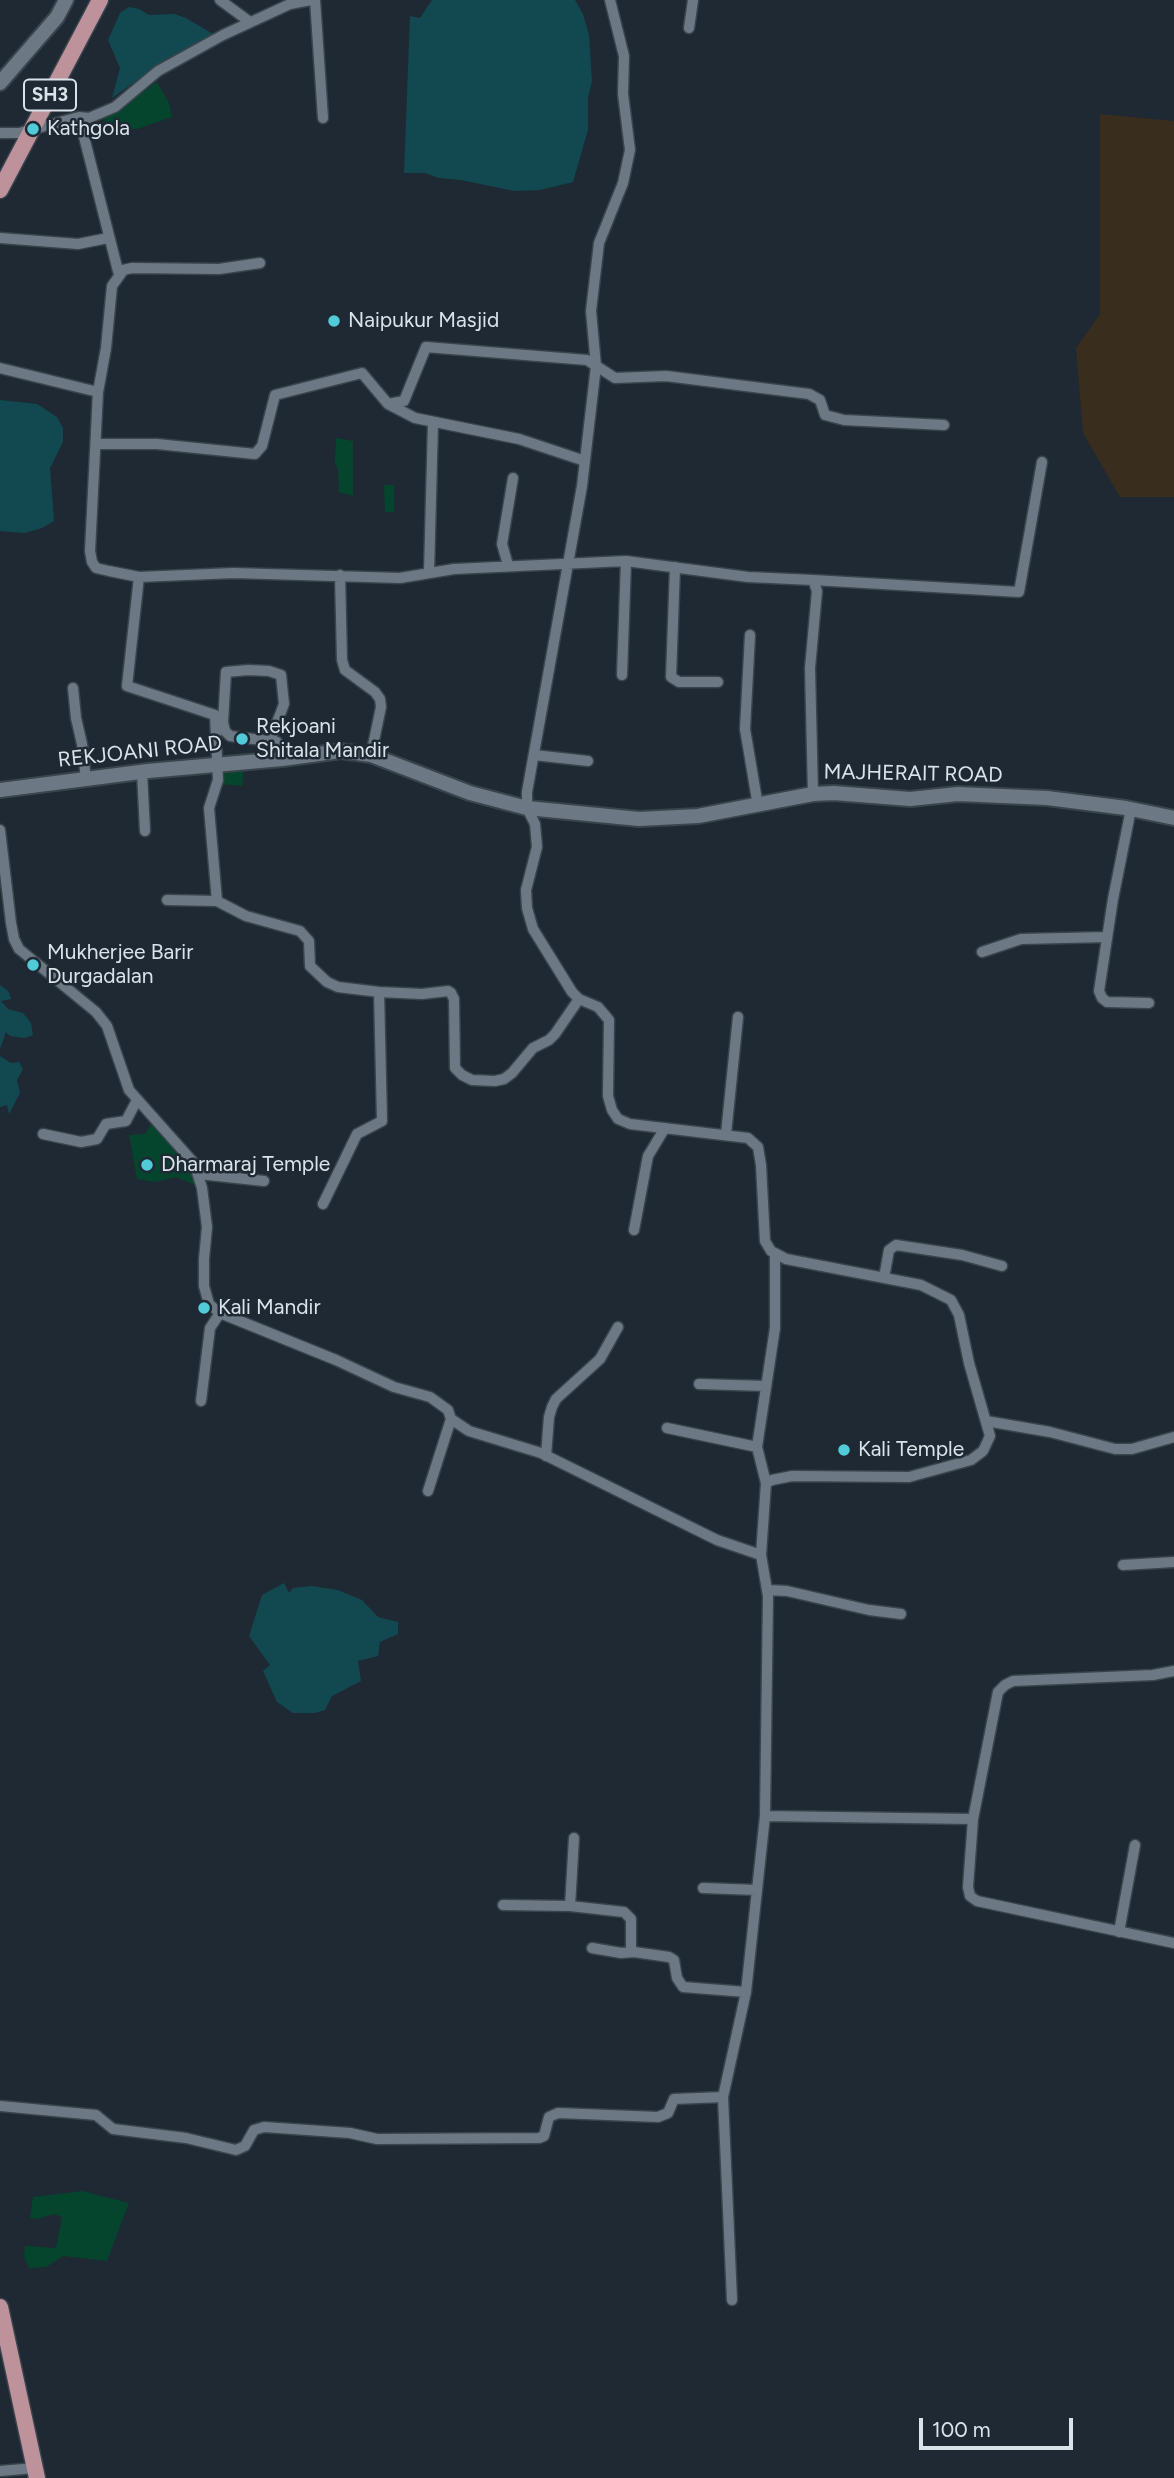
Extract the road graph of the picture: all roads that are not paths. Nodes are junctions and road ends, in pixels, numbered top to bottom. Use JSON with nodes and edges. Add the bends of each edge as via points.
{"nodes":[{"id":1,"x":66,"y":0,"type":"edge"},
{"id":2,"x":92,"y":0,"type":"edge"},
{"id":3,"x":100,"y":0,"type":"edge"},
{"id":4,"x":220,"y":0,"type":"edge"},
{"id":5,"x":313,"y":0,"type":"edge"},
{"id":6,"x":610,"y":0,"type":"edge"},
{"id":7,"x":693,"y":0,"type":"edge"},
{"id":8,"x":250,"y":22,"type":"junction"},
{"id":9,"x":689,"y":28,"type":"dead end"},
{"id":10,"x":0,"y":83,"type":"edge"},
{"id":11,"x":79,"y":117,"type":"junction"},
{"id":12,"x":323,"y":118,"type":"dead end"},
{"id":13,"x":26,"y":131,"type":"junction"},
{"id":14,"x":0,"y":133,"type":"edge"},
{"id":15,"x":0,"y":171,"type":"edge"},
{"id":16,"x":0,"y":190,"type":"edge"},
{"id":17,"x":0,"y":238,"type":"edge"},
{"id":18,"x":108,"y":238,"type":"junction"},
{"id":19,"x":260,"y":263,"type":"dead end"},
{"id":20,"x":118,"y":271,"type":"junction"},
{"id":21,"x":596,"y":366,"type":"junction"},
{"id":22,"x":0,"y":368,"type":"edge"},
{"id":23,"x":98,"y":392,"type":"junction"},
{"id":24,"x":388,"y":404,"type":"junction"},
{"id":25,"x":433,"y":423,"type":"junction"},
{"id":26,"x":944,"y":425,"type":"dead end"},
{"id":27,"x":96,"y":444,"type":"junction"},
{"id":28,"x":585,"y":461,"type":"junction"},
{"id":29,"x":1042,"y":462,"type":"dead end"},
{"id":30,"x":513,"y":478,"type":"dead end"},
{"id":31,"x":626,"y":561,"type":"junction"},
{"id":32,"x":569,"y":562,"type":"junction"},
{"id":33,"x":508,"y":565,"type":"junction"},
{"id":34,"x":675,"y":567,"type":"junction"},
{"id":35,"x":429,"y":572,"type":"junction"},
{"id":36,"x":340,"y":575,"type":"junction"},
{"id":37,"x":139,"y":577,"type":"junction"},
{"id":38,"x":813,"y":580,"type":"junction"},
{"id":39,"x":750,"y":635,"type":"dead end"},
{"id":40,"x":622,"y":675,"type":"dead end"},
{"id":41,"x":718,"y":682,"type":"dead end"},
{"id":42,"x":73,"y":688,"type":"dead end"},
{"id":43,"x":270,"y":741,"type":"junction"},
{"id":44,"x":371,"y":755,"type":"junction"},
{"id":45,"x":534,"y":755,"type":"junction"},
{"id":46,"x":282,"y":760,"type":"junction"},
{"id":47,"x":588,"y":761,"type":"dead end"},
{"id":48,"x":218,"y":764,"type":"junction"},
{"id":49,"x":142,"y":772,"type":"junction"},
{"id":50,"x":86,"y":779,"type":"junction"},
{"id":51,"x":0,"y":790,"type":"edge"},
{"id":52,"x":814,"y":794,"type":"junction"},
{"id":53,"x":758,"y":806,"type":"junction"},
{"id":54,"x":527,"y":808,"type":"junction"},
{"id":55,"x":1131,"y":809,"type":"junction"},
{"id":56,"x":1174,"y":818,"type":"edge"},
{"id":57,"x":0,"y":830,"type":"edge"},
{"id":58,"x":145,"y":831,"type":"dead end"},
{"id":59,"x":167,"y":900,"type":"dead end"},
{"id":60,"x":217,"y":901,"type":"junction"},
{"id":61,"x":1107,"y":937,"type":"junction"},
{"id":62,"x":982,"y":952,"type":"dead end"},
{"id":63,"x":379,"y":992,"type":"junction"},
{"id":64,"x":579,"y":999,"type":"junction"},
{"id":65,"x":1149,"y":1003,"type":"dead end"},
{"id":66,"x":738,"y":1017,"type":"dead end"},
{"id":67,"x":137,"y":1100,"type":"junction"},
{"id":68,"x":665,"y":1128,"type":"junction"},
{"id":69,"x":43,"y":1134,"type":"dead end"},
{"id":70,"x":726,"y":1134,"type":"junction"},
{"id":71,"x":199,"y":1174,"type":"junction"},
{"id":72,"x":264,"y":1181,"type":"dead end"},
{"id":73,"x":323,"y":1204,"type":"dead end"},
{"id":74,"x":634,"y":1230,"type":"dead end"},
{"id":75,"x":775,"y":1253,"type":"junction"},
{"id":76,"x":1002,"y":1266,"type":"dead end"},
{"id":77,"x":884,"y":1278,"type":"junction"},
{"id":78,"x":220,"y":1313,"type":"junction"},
{"id":79,"x":618,"y":1326,"type":"dead end"},
{"id":80,"x":699,"y":1384,"type":"dead end"},
{"id":81,"x":766,"y":1386,"type":"junction"},
{"id":82,"x":201,"y":1401,"type":"dead end"},
{"id":83,"x":451,"y":1419,"type":"junction"},
{"id":84,"x":986,"y":1420,"type":"junction"},
{"id":85,"x":667,"y":1429,"type":"dead end"},
{"id":86,"x":1174,"y":1437,"type":"edge"},
{"id":87,"x":757,"y":1447,"type":"junction"},
{"id":88,"x":547,"y":1456,"type":"junction"},
{"id":89,"x":766,"y":1483,"type":"junction"},
{"id":90,"x":428,"y":1491,"type":"dead end"},
{"id":91,"x":761,"y":1555,"type":"junction"},
{"id":92,"x":1174,"y":1562,"type":"edge"},
{"id":93,"x":1123,"y":1565,"type":"dead end"},
{"id":94,"x":768,"y":1590,"type":"junction"},
{"id":95,"x":901,"y":1614,"type":"dead end"},
{"id":96,"x":1174,"y":1671,"type":"edge"},
{"id":97,"x":765,"y":1816,"type":"junction"},
{"id":98,"x":974,"y":1819,"type":"junction"},
{"id":99,"x":574,"y":1838,"type":"dead end"},
{"id":100,"x":1135,"y":1845,"type":"dead end"},
{"id":101,"x":703,"y":1888,"type":"dead end"},
{"id":102,"x":757,"y":1890,"type":"junction"},
{"id":103,"x":503,"y":1905,"type":"dead end"},
{"id":104,"x":570,"y":1906,"type":"junction"},
{"id":105,"x":1119,"y":1932,"type":"junction"},
{"id":106,"x":1174,"y":1943,"type":"edge"},
{"id":107,"x":592,"y":1948,"type":"dead end"},
{"id":108,"x":634,"y":1952,"type":"junction"},
{"id":109,"x":746,"y":1992,"type":"junction"},
{"id":110,"x":723,"y":2097,"type":"junction"},
{"id":111,"x":0,"y":2106,"type":"edge"},
{"id":112,"x":732,"y":2300,"type":"dead end"},
{"id":113,"x":0,"y":2307,"type":"edge"},
{"id":114,"x":2,"y":2343,"type":"edge"},
{"id":115,"x":0,"y":2471,"type":"edge"},
{"id":116,"x":31,"y":2473,"type":"edge"}],
"edges":[{"from":1,"to":10,"type":"street","via":[[57,17]]},
{"from":2,"to":13,"type":"main road","number":"SH3"},
{"from":3,"to":13,"type":"main road","number":"SH3"},
{"from":4,"to":8,"type":"street"},
{"from":5,"to":8,"type":"street","via":[[290,4]]},
{"from":5,"to":12,"type":"street"},
{"from":6,"to":21,"type":"street","via":[[624,56],[623,93],[630,138],[623,183],[599,243],[591,311]]},
{"from":7,"to":9,"type":"street"},
{"from":8,"to":11,"type":"street","via":[[158,71],[115,107],[89,118]]},
{"from":11,"to":13,"type":"street"},
{"from":11,"to":18,"type":"street"},
{"from":13,"to":14,"type":"street"},
{"from":13,"to":15,"type":"main road","number":"SH3"},
{"from":13,"to":16,"type":"main road","number":"SH3"},
{"from":17,"to":18,"type":"street","via":[[79,244]]},
{"from":18,"to":20,"type":"street"},
{"from":19,"to":20,"type":"street","via":[[219,269]]},
{"from":20,"to":23,"type":"street","via":[[122,272],[112,286]]},
{"from":21,"to":24,"type":"street","via":[[587,360],[426,347],[404,401]]},
{"from":21,"to":26,"type":"street","via":[[615,377],[666,376],[809,394],[820,400],[825,415],[844,421]]},
{"from":21,"to":28,"type":"street"},
{"from":22,"to":23,"type":"street"},
{"from":23,"to":27,"type":"street"},
{"from":24,"to":25,"type":"street"},
{"from":24,"to":27,"type":"street","via":[[362,373],[275,395],[262,446],[255,454],[168,445]]},
{"from":25,"to":28,"type":"street","via":[[519,439]]},
{"from":25,"to":35,"type":"street"},
{"from":27,"to":37,"type":"street","via":[[92,562],[96,568]]},
{"from":28,"to":32,"type":"street"},
{"from":29,"to":38,"type":"street","via":[[1019,592]]},
{"from":30,"to":33,"type":"street","via":[[502,544]]},
{"from":31,"to":32,"type":"street"},
{"from":31,"to":34,"type":"street"},
{"from":31,"to":40,"type":"street"},
{"from":32,"to":33,"type":"street"},
{"from":32,"to":45,"type":"street"},
{"from":33,"to":35,"type":"street"},
{"from":34,"to":38,"type":"street"},
{"from":34,"to":41,"type":"street","via":[[671,677],[679,682]]},
{"from":35,"to":36,"type":"street","via":[[400,578]]},
{"from":36,"to":37,"type":"street"},
{"from":36,"to":44,"type":"street","via":[[345,670],[380,699]]},
{"from":37,"to":48,"type":"street","via":[[127,686],[215,715]]},
{"from":38,"to":52,"type":"street","via":[[817,591],[810,668]]},
{"from":39,"to":53,"type":"street","via":[[745,729]]},
{"from":42,"to":50,"type":"street"},
{"from":43,"to":43,"type":"street","via":[[230,736],[225,731],[226,673],[281,674],[284,704]]},
{"from":43,"to":46,"type":"street","via":[[277,742]]},
{"from":44,"to":46,"type":"street","name":"REKJOANI ROAD","via":[[341,751]]},
{"from":44,"to":54,"type":"street","name":"REKJOANI ROAD","via":[[470,793]]},
{"from":45,"to":47,"type":"street"},
{"from":45,"to":54,"type":"street"},
{"from":46,"to":48,"type":"street","name":"REKJOANI ROAD"},
{"from":48,"to":49,"type":"street","name":"REKJOANI ROAD"},
{"from":48,"to":60,"type":"street","via":[[209,808]]},
{"from":49,"to":50,"type":"street","name":"REKJOANI ROAD"},
{"from":49,"to":58,"type":"street"},
{"from":50,"to":51,"type":"street","name":"REKJOANI ROAD"},
{"from":52,"to":53,"type":"street","name":"MAJHERAIT ROAD"},
{"from":52,"to":55,"type":"street","name":"MAJHERAIT ROAD","via":[[1047,798]]},
{"from":53,"to":54,"type":"street","name":"MAJHERAIT ROAD","via":[[639,819]]},
{"from":54,"to":64,"type":"street","via":[[535,824],[537,847],[526,890],[527,908],[533,929]]},
{"from":55,"to":56,"type":"street","name":"MAJHERAIT ROAD"},
{"from":55,"to":61,"type":"street"},
{"from":57,"to":67,"type":"street","via":[[14,939],[107,1026],[124,1079]]},
{"from":59,"to":60,"type":"street"},
{"from":60,"to":63,"type":"street","via":[[246,916],[300,931],[309,941],[310,966],[327,982]]},
{"from":61,"to":62,"type":"street","via":[[1021,939]]},
{"from":61,"to":65,"type":"street","via":[[1099,991],[1102,998]]},
{"from":63,"to":64,"type":"street","via":[[452,993],[454,1068],[472,1080],[495,1081],[512,1073],[533,1048],[549,1040]]},
{"from":63,"to":73,"type":"street","via":[[382,1121],[357,1134]]},
{"from":64,"to":68,"type":"street","via":[[598,1007],[609,1020],[607,1084],[612,1110],[630,1124]]},
{"from":66,"to":70,"type":"street"},
{"from":67,"to":69,"type":"street","via":[[126,1121],[106,1124],[97,1139],[81,1142]]},
{"from":67,"to":71,"type":"street"},
{"from":68,"to":70,"type":"street"},
{"from":68,"to":74,"type":"street","via":[[648,1156]]},
{"from":70,"to":75,"type":"street","via":[[748,1138],[758,1147],[765,1241]]},
{"from":71,"to":72,"type":"street"},
{"from":71,"to":78,"type":"street","via":[[207,1227],[204,1286],[209,1304]]},
{"from":75,"to":77,"type":"street"},
{"from":75,"to":81,"type":"street","via":[[775,1328]]},
{"from":76,"to":77,"type":"street","via":[[896,1245],[889,1250]]},
{"from":77,"to":84,"type":"street","via":[[921,1285],[955,1305]]},
{"from":78,"to":82,"type":"street","via":[[210,1328]]},
{"from":78,"to":83,"type":"street","via":[[394,1387],[430,1396],[448,1410]]},
{"from":79,"to":88,"type":"street","via":[[600,1359],[552,1406]]},
{"from":80,"to":81,"type":"street"},
{"from":81,"to":87,"type":"street"},
{"from":83,"to":88,"type":"street"},
{"from":83,"to":90,"type":"street"},
{"from":84,"to":86,"type":"street","via":[[1115,1449]]},
{"from":84,"to":89,"type":"street","via":[[990,1436],[984,1451],[956,1465],[909,1477],[792,1476]]},
{"from":85,"to":87,"type":"street"},
{"from":87,"to":89,"type":"street"},
{"from":88,"to":91,"type":"street","via":[[717,1540]]},
{"from":89,"to":91,"type":"street"},
{"from":91,"to":94,"type":"street"},
{"from":92,"to":93,"type":"street"},
{"from":94,"to":95,"type":"street"},
{"from":94,"to":97,"type":"street"},
{"from":96,"to":98,"type":"street","via":[[1005,1685],[998,1692]]},
{"from":97,"to":98,"type":"street"},
{"from":97,"to":102,"type":"street"},
{"from":98,"to":105,"type":"street","via":[[970,1896]]},
{"from":99,"to":104,"type":"street"},
{"from":100,"to":105,"type":"street"},
{"from":101,"to":102,"type":"street"},
{"from":102,"to":109,"type":"street"},
{"from":103,"to":104,"type":"street"},
{"from":104,"to":108,"type":"street","via":[[628,1913]]},
{"from":105,"to":106,"type":"street"},
{"from":107,"to":108,"type":"street"},
{"from":108,"to":109,"type":"street","via":[[669,1957],[683,1987]]},
{"from":109,"to":110,"type":"street"},
{"from":110,"to":111,"type":"street","via":[[674,2099],[668,2113],[659,2117],[558,2113],[549,2117],[544,2136],[539,2138],[377,2138],[264,2127],[254,2130],[245,2146],[236,2150],[113,2129],[96,2115]]},
{"from":110,"to":112,"type":"street"},
{"from":113,"to":114,"type":"main road"},
{"from":114,"to":116,"type":"main road"},
{"from":115,"to":116,"type":"street"}]}
